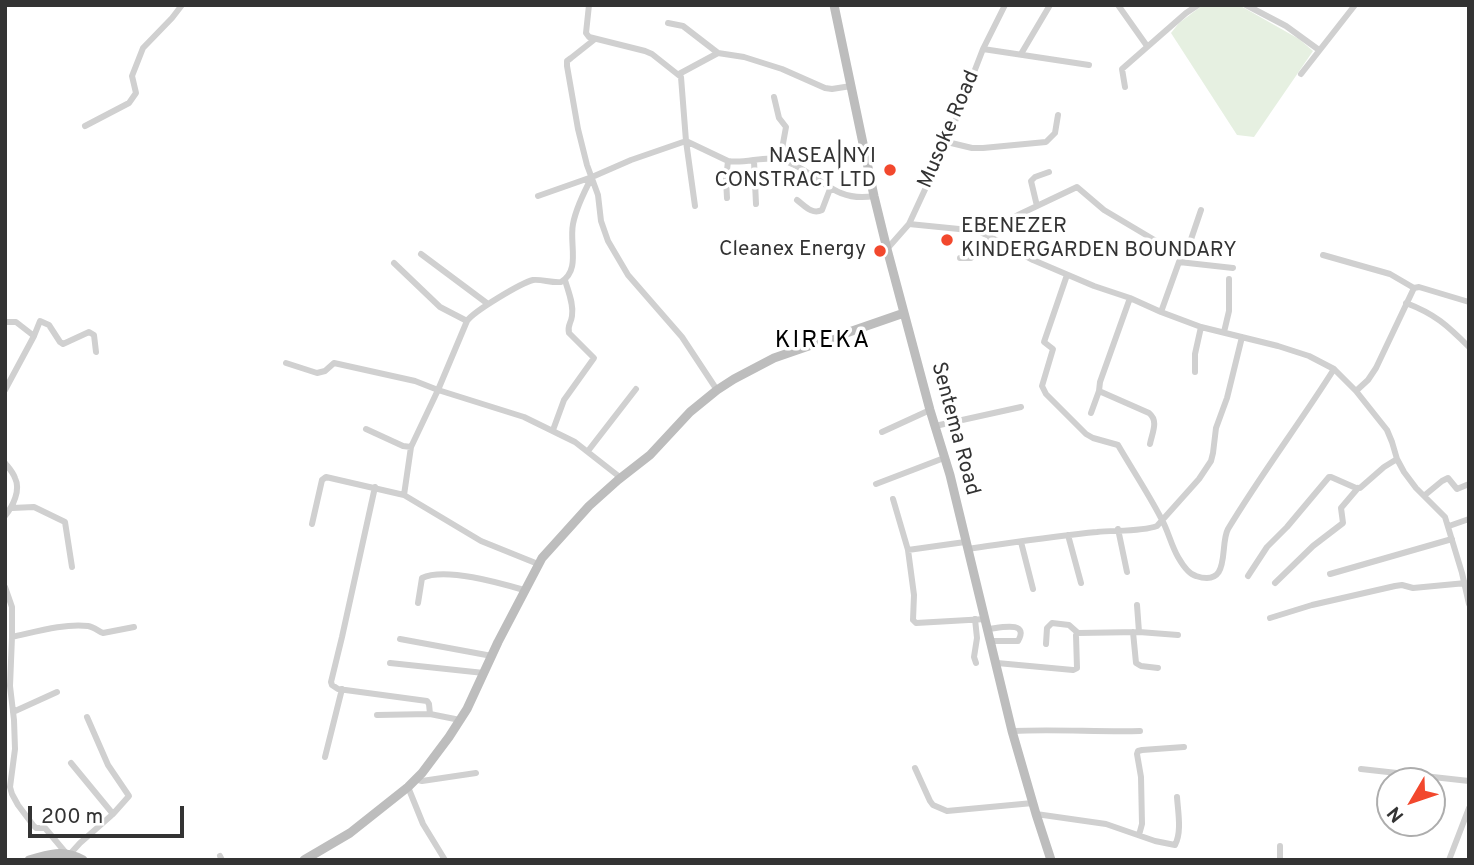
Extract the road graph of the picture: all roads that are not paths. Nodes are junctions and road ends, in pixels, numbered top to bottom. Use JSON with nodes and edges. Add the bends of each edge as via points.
{"nodes":[{"id":1,"x":182,"y":5,"type":"edge"},
{"id":2,"x":589,"y":5,"type":"edge"},
{"id":3,"x":834,"y":5,"type":"edge"},
{"id":4,"x":1004,"y":5,"type":"edge"},
{"id":5,"x":1049,"y":5,"type":"edge"},
{"id":6,"x":1118,"y":5,"type":"edge"},
{"id":7,"x":1198,"y":5,"type":"edge"},
{"id":8,"x":1246,"y":5,"type":"edge"},
{"id":9,"x":1355,"y":5,"type":"edge"},
{"id":10,"x":668,"y":23,"type":"dead end"},
{"id":11,"x":595,"y":39,"type":"junction"},
{"id":12,"x":1147,"y":46,"type":"junction"},
{"id":13,"x":983,"y":49,"type":"junction"},
{"id":14,"x":1319,"y":50,"type":"junction"},
{"id":15,"x":718,"y":53,"type":"junction"},
{"id":16,"x":1021,"y":54,"type":"junction"},
{"id":17,"x":1088,"y":65,"type":"dead end"},
{"id":18,"x":679,"y":74,"type":"junction"},
{"id":19,"x":1301,"y":74,"type":"dead end"},
{"id":20,"x":851,"y":86,"type":"junction"},
{"id":21,"x":1125,"y":87,"type":"dead end"},
{"id":22,"x":774,"y":97,"type":"dead end"},
{"id":23,"x":1058,"y":115,"type":"dead end"},
{"id":24,"x":85,"y":126,"type":"dead end"},
{"id":25,"x":686,"y":141,"type":"junction"},
{"id":26,"x":947,"y":142,"type":"junction"},
{"id":27,"x":780,"y":160,"type":"junction"},
{"id":28,"x":728,"y":161,"type":"junction"},
{"id":29,"x":754,"y":161,"type":"junction"},
{"id":30,"x":1049,"y":172,"type":"dead end"},
{"id":31,"x":592,"y":177,"type":"junction"},
{"id":32,"x":830,"y":189,"type":"junction"},
{"id":33,"x":538,"y":196,"type":"dead end"},
{"id":34,"x":874,"y":196,"type":"junction"},
{"id":35,"x":727,"y":198,"type":"dead end"},
{"id":36,"x":797,"y":200,"type":"dead end"},
{"id":37,"x":757,"y":204,"type":"dead end"},
{"id":38,"x":695,"y":206,"type":"dead end"},
{"id":39,"x":1037,"y":206,"type":"junction"},
{"id":40,"x":1201,"y":210,"type":"dead end"},
{"id":41,"x":909,"y":224,"type":"junction"},
{"id":42,"x":988,"y":235,"type":"junction"},
{"id":43,"x":887,"y":249,"type":"junction"},
{"id":44,"x":421,"y":254,"type":"dead end"},
{"id":45,"x":1323,"y":255,"type":"dead end"},
{"id":46,"x":960,"y":258,"type":"dead end"},
{"id":47,"x":1181,"y":260,"type":"junction"},
{"id":48,"x":394,"y":263,"type":"dead end"},
{"id":49,"x":1233,"y":268,"type":"dead end"},
{"id":50,"x":1067,"y":275,"type":"junction"},
{"id":51,"x":1229,"y":279,"type":"dead end"},
{"id":52,"x":565,"y":280,"type":"junction"},
{"id":53,"x":1414,"y":288,"type":"junction"},
{"id":54,"x":1130,"y":298,"type":"junction"},
{"id":55,"x":1469,"y":302,"type":"edge"},
{"id":56,"x":1406,"y":303,"type":"junction"},
{"id":57,"x":488,"y":304,"type":"junction"},
{"id":58,"x":1161,"y":312,"type":"junction"},
{"id":59,"x":904,"y":313,"type":"junction"},
{"id":60,"x":467,"y":321,"type":"junction"},
{"id":61,"x":5,"y":322,"type":"edge"},
{"id":62,"x":1201,"y":327,"type":"junction"},
{"id":63,"x":1224,"y":332,"type":"junction"},
{"id":64,"x":34,"y":336,"type":"junction"},
{"id":65,"x":1242,"y":337,"type":"junction"},
{"id":66,"x":1469,"y":347,"type":"edge"},
{"id":67,"x":96,"y":352,"type":"dead end"},
{"id":68,"x":286,"y":363,"type":"dead end"},
{"id":69,"x":1334,"y":369,"type":"junction"},
{"id":70,"x":1195,"y":372,"type":"dead end"},
{"id":71,"x":636,"y":388,"type":"dead end"},
{"id":72,"x":5,"y":390,"type":"edge"},
{"id":73,"x":438,"y":390,"type":"junction"},
{"id":74,"x":718,"y":390,"type":"junction"},
{"id":75,"x":1099,"y":391,"type":"junction"},
{"id":76,"x":1356,"y":391,"type":"junction"},
{"id":77,"x":1021,"y":407,"type":"dead end"},
{"id":78,"x":930,"y":410,"type":"junction"},
{"id":79,"x":1091,"y":413,"type":"dead end"},
{"id":80,"x":934,"y":426,"type":"junction"},
{"id":81,"x":366,"y":429,"type":"dead end"},
{"id":82,"x":553,"y":430,"type":"junction"},
{"id":83,"x":882,"y":432,"type":"dead end"},
{"id":84,"x":1150,"y":444,"type":"dead end"},
{"id":85,"x":411,"y":447,"type":"junction"},
{"id":86,"x":588,"y":451,"type":"junction"},
{"id":87,"x":944,"y":458,"type":"junction"},
{"id":88,"x":1397,"y":459,"type":"junction"},
{"id":89,"x":5,"y":463,"type":"edge"},
{"id":90,"x":621,"y":478,"type":"junction"},
{"id":91,"x":876,"y":484,"type":"dead end"},
{"id":92,"x":1469,"y":484,"type":"edge"},
{"id":93,"x":375,"y":487,"type":"junction"},
{"id":94,"x":1358,"y":488,"type":"junction"},
{"id":95,"x":404,"y":495,"type":"junction"},
{"id":96,"x":1425,"y":495,"type":"junction"},
{"id":97,"x":893,"y":499,"type":"dead end"},
{"id":98,"x":12,"y":508,"type":"junction"},
{"id":99,"x":5,"y":516,"type":"edge"},
{"id":100,"x":1469,"y":519,"type":"edge"},
{"id":101,"x":1163,"y":520,"type":"junction"},
{"id":102,"x":312,"y":524,"type":"dead end"},
{"id":103,"x":1449,"y":526,"type":"junction"},
{"id":104,"x":1118,"y":529,"type":"junction"},
{"id":105,"x":1068,"y":535,"type":"junction"},
{"id":106,"x":1452,"y":539,"type":"junction"},
{"id":107,"x":1021,"y":542,"type":"junction"},
{"id":108,"x":966,"y":546,"type":"junction"},
{"id":109,"x":908,"y":551,"type":"junction"},
{"id":110,"x":538,"y":564,"type":"junction"},
{"id":111,"x":72,"y":567,"type":"dead end"},
{"id":112,"x":1127,"y":572,"type":"dead end"},
{"id":113,"x":1330,"y":574,"type":"dead end"},
{"id":114,"x":1248,"y":576,"type":"dead end"},
{"id":115,"x":1080,"y":583,"type":"dead end"},
{"id":116,"x":1275,"y":583,"type":"dead end"},
{"id":117,"x":1467,"y":583,"type":"edge"},
{"id":118,"x":5,"y":587,"type":"edge"},
{"id":119,"x":1033,"y":589,"type":"dead end"},
{"id":120,"x":524,"y":590,"type":"junction"},
{"id":121,"x":418,"y":603,"type":"dead end"},
{"id":122,"x":1469,"y":604,"type":"edge"},
{"id":123,"x":1137,"y":605,"type":"dead end"},
{"id":124,"x":1270,"y":618,"type":"dead end"},
{"id":125,"x":986,"y":619,"type":"junction"},
{"id":126,"x":975,"y":620,"type":"junction"},
{"id":127,"x":134,"y":627,"type":"dead end"},
{"id":128,"x":988,"y":629,"type":"junction"},
{"id":129,"x":1136,"y":632,"type":"junction"},
{"id":130,"x":1078,"y":633,"type":"junction"},
{"id":131,"x":1178,"y":635,"type":"dead end"},
{"id":132,"x":12,"y":637,"type":"junction"},
{"id":133,"x":400,"y":639,"type":"dead end"},
{"id":134,"x":991,"y":641,"type":"junction"},
{"id":135,"x":1046,"y":644,"type":"dead end"},
{"id":136,"x":492,"y":656,"type":"junction"},
{"id":137,"x":390,"y":663,"type":"dead end"},
{"id":138,"x":976,"y":663,"type":"dead end"},
{"id":139,"x":996,"y":663,"type":"junction"},
{"id":140,"x":1158,"y":668,"type":"dead end"},
{"id":141,"x":484,"y":673,"type":"junction"},
{"id":142,"x":7,"y":686,"type":"edge"},
{"id":143,"x":342,"y":689,"type":"junction"},
{"id":144,"x":57,"y":692,"type":"dead end"},
{"id":145,"x":13,"y":712,"type":"junction"},
{"id":146,"x":430,"y":714,"type":"junction"},
{"id":147,"x":377,"y":715,"type":"dead end"},
{"id":148,"x":86,"y":717,"type":"dead end"},
{"id":149,"x":460,"y":720,"type":"junction"},
{"id":150,"x":1012,"y":730,"type":"junction"},
{"id":151,"x":1140,"y":731,"type":"dead end"},
{"id":152,"x":5,"y":743,"type":"edge"},
{"id":153,"x":15,"y":747,"type":"junction"},
{"id":154,"x":1184,"y":747,"type":"dead end"},
{"id":155,"x":325,"y":757,"type":"dead end"},
{"id":156,"x":71,"y":763,"type":"dead end"},
{"id":157,"x":915,"y":768,"type":"dead end"},
{"id":158,"x":1361,"y":769,"type":"dead end"},
{"id":159,"x":476,"y":773,"type":"dead end"},
{"id":160,"x":1469,"y":781,"type":"edge"},
{"id":161,"x":411,"y":783,"type":"junction"},
{"id":162,"x":1177,"y":797,"type":"dead end"},
{"id":163,"x":1033,"y":803,"type":"junction"},
{"id":164,"x":1469,"y":808,"type":"edge"},
{"id":165,"x":113,"y":814,"type":"junction"},
{"id":166,"x":1036,"y":814,"type":"junction"},
{"id":167,"x":1139,"y":835,"type":"junction"},
{"id":168,"x":1280,"y":846,"type":"dead end"},
{"id":169,"x":68,"y":854,"type":"junction"},
{"id":170,"x":1050,"y":859,"type":"edge"},
{"id":171,"x":29,"y":860,"type":"edge"},
{"id":172,"x":83,"y":860,"type":"edge"},
{"id":173,"x":304,"y":860,"type":"edge"},
{"id":174,"x":445,"y":860,"type":"edge"},
{"id":175,"x":1280,"y":860,"type":"edge"},
{"id":176,"x":1448,"y":860,"type":"edge"}],
"edges":[{"from":1,"to":24,"type":"street","via":[[143,48],[132,76],[136,93],[129,103]]},
{"from":2,"to":11,"type":"street","via":[[586,33]]},
{"from":3,"to":20,"type":"street","name":"Sentema Road"},
{"from":4,"to":13,"type":"street","name":"Musoke Road"},
{"from":5,"to":16,"type":"street"},
{"from":6,"to":12,"type":"street"},
{"from":7,"to":12,"type":"street"},
{"from":8,"to":14,"type":"street"},
{"from":9,"to":14,"type":"street"},
{"from":10,"to":15,"type":"street","via":[[682,26]]},
{"from":11,"to":18,"type":"street","via":[[645,51]]},
{"from":11,"to":31,"type":"street","via":[[567,61]]},
{"from":12,"to":21,"type":"street","via":[[1122,69]]},
{"from":13,"to":16,"type":"street"},
{"from":13,"to":26,"type":"street","name":"Musoke Road"},
{"from":14,"to":19,"type":"street"},
{"from":15,"to":18,"type":"street"},
{"from":15,"to":20,"type":"street","via":[[782,69],[825,88]]},
{"from":16,"to":17,"type":"street"},
{"from":18,"to":25,"type":"street"},
{"from":20,"to":34,"type":"street","name":"Sentema Road"},
{"from":22,"to":27,"type":"street","via":[[786,127]]},
{"from":23,"to":26,"type":"street","via":[[1055,133],[1046,142],[972,148]]},
{"from":25,"to":28,"type":"street"},
{"from":25,"to":31,"type":"street"},
{"from":25,"to":38,"type":"street"},
{"from":26,"to":41,"type":"street","name":"Musoke Road"},
{"from":27,"to":29,"type":"street"},
{"from":27,"to":32,"type":"street"},
{"from":28,"to":29,"type":"street"},
{"from":28,"to":35,"type":"street"},
{"from":29,"to":37,"type":"street"},
{"from":30,"to":39,"type":"street","via":[[1031,181]]},
{"from":31,"to":33,"type":"street"},
{"from":31,"to":52,"type":"street","via":[[573,224],[573,263]]},
{"from":31,"to":74,"type":"street","via":[[604,234],[621,265],[682,337]]},
{"from":32,"to":34,"type":"street","via":[[862,198]]},
{"from":32,"to":36,"type":"street","via":[[817,212]]},
{"from":34,"to":43,"type":"street","name":"Sentema Road"},
{"from":39,"to":42,"type":"street"},
{"from":39,"to":47,"type":"street","via":[[1077,187]]},
{"from":40,"to":47,"type":"street"},
{"from":41,"to":42,"type":"street"},
{"from":41,"to":43,"type":"street","name":"Musoke Road"},
{"from":42,"to":46,"type":"street","via":[[971,258]]},
{"from":42,"to":50,"type":"street"},
{"from":43,"to":59,"type":"street","name":"Sentema Road"},
{"from":44,"to":57,"type":"street"},
{"from":45,"to":53,"type":"street","via":[[1390,274]]},
{"from":47,"to":49,"type":"street"},
{"from":47,"to":58,"type":"street"},
{"from":48,"to":60,"type":"street","via":[[440,307]]},
{"from":50,"to":54,"type":"street"},
{"from":50,"to":101,"type":"street","via":[[1044,342],[1053,349],[1042,386],[1086,434],[1118,445]]},
{"from":51,"to":63,"type":"street"},
{"from":52,"to":57,"type":"street","via":[[532,281]]},
{"from":52,"to":82,"type":"street","via":[[572,310],[567,328],[594,358],[564,400]]},
{"from":53,"to":55,"type":"street"},
{"from":53,"to":56,"type":"street"},
{"from":54,"to":58,"type":"street"},
{"from":54,"to":75,"type":"street"},
{"from":56,"to":66,"type":"street","via":[[1427,311]]},
{"from":56,"to":76,"type":"street","via":[[1376,368]]},
{"from":57,"to":60,"type":"street"},
{"from":58,"to":62,"type":"street"},
{"from":59,"to":74,"type":"street","via":[[774,358]]},
{"from":59,"to":78,"type":"street","name":"Sentema Road"},
{"from":60,"to":73,"type":"street"},
{"from":61,"to":64,"type":"street","via":[[16,322]]},
{"from":62,"to":63,"type":"street"},
{"from":62,"to":70,"type":"street"},
{"from":63,"to":65,"type":"street"},
{"from":64,"to":67,"type":"street","via":[[40,321],[50,325],[63,344],[89,332],[94,335]]},
{"from":64,"to":72,"type":"street"},
{"from":65,"to":69,"type":"street","via":[[1309,356]]},
{"from":65,"to":101,"type":"street","via":[[1211,461]]},
{"from":68,"to":73,"type":"street","via":[[317,373],[334,363]]},
{"from":69,"to":76,"type":"street"},
{"from":69,"to":101,"type":"street","via":[[1226,533],[1224,559],[1217,574],[1209,578],[1190,573]]},
{"from":71,"to":86,"type":"street"},
{"from":73,"to":82,"type":"street"},
{"from":73,"to":85,"type":"street"},
{"from":74,"to":90,"type":"street"},
{"from":75,"to":79,"type":"street"},
{"from":75,"to":84,"type":"street","via":[[1153,416]]},
{"from":76,"to":88,"type":"street","via":[[1389,435]]},
{"from":77,"to":80,"type":"street"},
{"from":78,"to":80,"type":"street","name":"Sentema Road"},
{"from":78,"to":83,"type":"street"},
{"from":80,"to":87,"type":"street","name":"Sentema Road"},
{"from":81,"to":85,"type":"street"},
{"from":82,"to":86,"type":"street"},
{"from":85,"to":95,"type":"street"},
{"from":86,"to":90,"type":"street"},
{"from":87,"to":91,"type":"street"},
{"from":87,"to":108,"type":"street","name":"Sentema Road"},
{"from":88,"to":94,"type":"street"},
{"from":88,"to":96,"type":"street"},
{"from":89,"to":98,"type":"street","via":[[17,482]]},
{"from":90,"to":110,"type":"street","via":[[589,506]]},
{"from":92,"to":96,"type":"street","via":[[1457,489],[1448,478]]},
{"from":93,"to":95,"type":"street"},
{"from":93,"to":102,"type":"street","via":[[326,477]]},
{"from":93,"to":143,"type":"street","via":[[331,682]]},
{"from":94,"to":114,"type":"street","via":[[1329,477],[1267,547]]},
{"from":94,"to":116,"type":"street","via":[[1341,508],[1343,523]]},
{"from":95,"to":110,"type":"street","via":[[481,541]]},
{"from":96,"to":103,"type":"street"},
{"from":97,"to":109,"type":"street"},
{"from":98,"to":99,"type":"street"},
{"from":98,"to":111,"type":"street","via":[[34,507],[62,520]]},
{"from":100,"to":103,"type":"street"},
{"from":101,"to":104,"type":"street","via":[[1150,528]]},
{"from":103,"to":106,"type":"street"},
{"from":104,"to":105,"type":"street"},
{"from":104,"to":112,"type":"street"},
{"from":105,"to":107,"type":"street"},
{"from":105,"to":115,"type":"street"},
{"from":106,"to":113,"type":"street"},
{"from":106,"to":117,"type":"street"},
{"from":107,"to":108,"type":"street"},
{"from":107,"to":119,"type":"street"},
{"from":108,"to":109,"type":"street"},
{"from":108,"to":125,"type":"street","name":"Sentema Road"},
{"from":109,"to":126,"type":"street","via":[[913,620]]},
{"from":110,"to":120,"type":"street"},
{"from":117,"to":122,"type":"street"},
{"from":117,"to":124,"type":"street","via":[[1395,586]]},
{"from":118,"to":132,"type":"street","via":[[12,607]]},
{"from":120,"to":121,"type":"street","via":[[466,577],[427,575],[422,578]]},
{"from":120,"to":136,"type":"street"},
{"from":123,"to":129,"type":"street"},
{"from":125,"to":126,"type":"street"},
{"from":125,"to":128,"type":"street","name":"Sentema Road"},
{"from":126,"to":138,"type":"street"},
{"from":127,"to":132,"type":"street","via":[[100,633],[89,626],[69,626]]},
{"from":128,"to":134,"type":"street","name":"Sentema Road"},
{"from":128,"to":134,"type":"street","via":[[1013,626],[1021,631],[1018,641]]},
{"from":129,"to":130,"type":"street"},
{"from":129,"to":131,"type":"street"},
{"from":129,"to":140,"type":"street","via":[[1136,663]]},
{"from":130,"to":135,"type":"street","via":[[1069,625],[1052,623]]},
{"from":130,"to":139,"type":"street","via":[[1078,662],[1073,670]]},
{"from":132,"to":142,"type":"street"},
{"from":133,"to":136,"type":"street"},
{"from":134,"to":139,"type":"street","name":"Sentema Road"},
{"from":136,"to":141,"type":"street"},
{"from":137,"to":141,"type":"street"},
{"from":139,"to":150,"type":"street","name":"Sentema Road"},
{"from":141,"to":149,"type":"street"},
{"from":142,"to":145,"type":"street"},
{"from":143,"to":146,"type":"street","via":[[427,701]]},
{"from":143,"to":155,"type":"street"},
{"from":144,"to":145,"type":"street"},
{"from":145,"to":153,"type":"street"},
{"from":146,"to":147,"type":"street"},
{"from":146,"to":149,"type":"street"},
{"from":148,"to":165,"type":"street","via":[[108,765],[129,796]]},
{"from":149,"to":161,"type":"street"},
{"from":150,"to":151,"type":"street"},
{"from":150,"to":163,"type":"street","name":"Sentema Road"},
{"from":152,"to":153,"type":"street"},
{"from":153,"to":169,"type":"street","via":[[12,794],[33,825],[45,828]]},
{"from":154,"to":167,"type":"street","via":[[1138,751]]},
{"from":156,"to":165,"type":"street"},
{"from":157,"to":163,"type":"street","via":[[930,801],[947,811]]},
{"from":158,"to":160,"type":"street"},
{"from":159,"to":161,"type":"street"},
{"from":161,"to":173,"type":"street","via":[[349,833]]},
{"from":161,"to":174,"type":"street","via":[[413,802]]},
{"from":162,"to":167,"type":"street","via":[[1179,835],[1175,845]]},
{"from":163,"to":166,"type":"street","name":"Sentema Road"},
{"from":164,"to":176,"type":"street"},
{"from":165,"to":169,"type":"street"},
{"from":166,"to":167,"type":"street","via":[[1106,824]]},
{"from":166,"to":170,"type":"street","name":"Sentema Road"},
{"from":168,"to":175,"type":"street"},
{"from":169,"to":171,"type":"street","via":[[51,853]]},
{"from":169,"to":172,"type":"street"}]}
